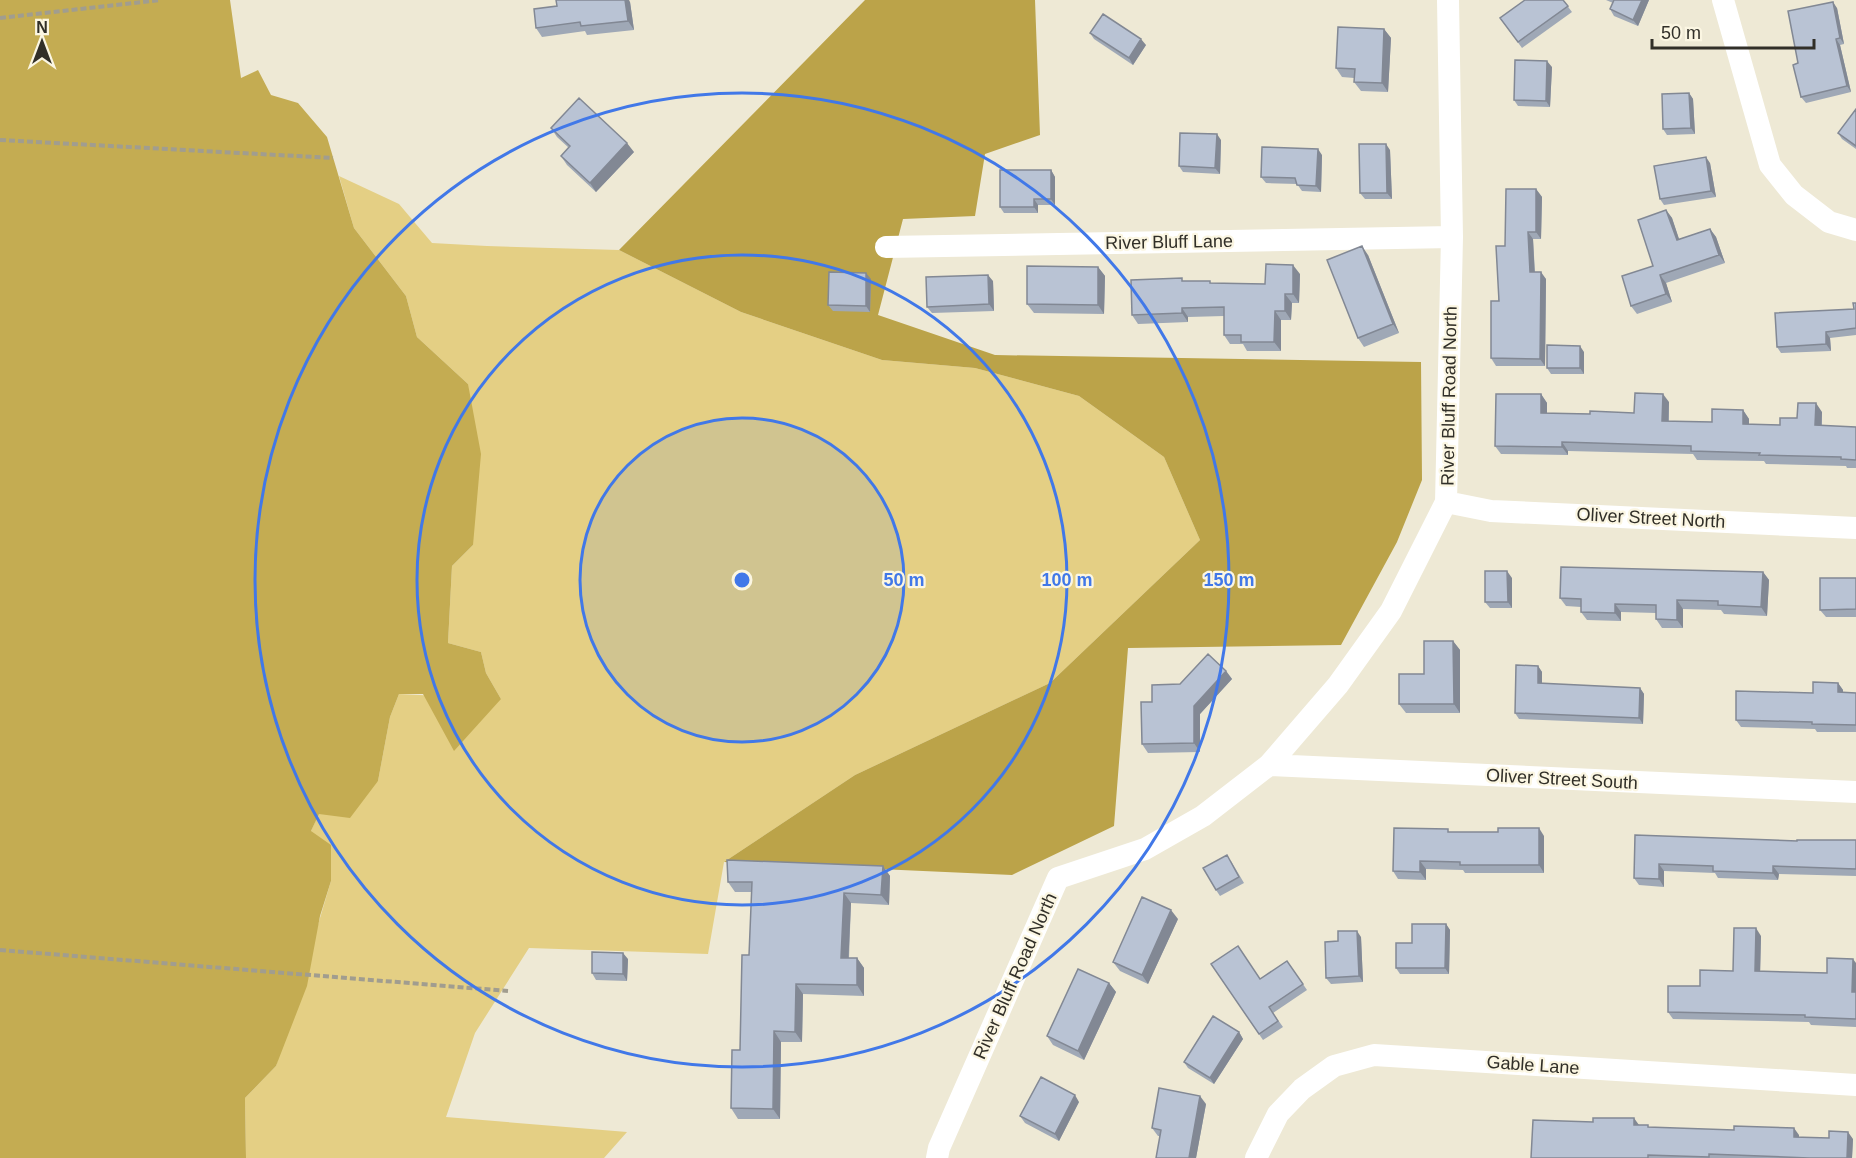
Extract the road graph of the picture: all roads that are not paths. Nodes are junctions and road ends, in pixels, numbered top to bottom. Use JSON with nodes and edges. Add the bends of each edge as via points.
{"nodes":[{"id":1,"x":1448,"y":0,"type":"edge"},
{"id":2,"x":1723,"y":0,"type":"edge"},
{"id":3,"x":1856,"y":230,"type":"edge"},
{"id":4,"x":1452,"y":237,"type":"junction"},
{"id":5,"x":886,"y":247,"type":"dead end"},
{"id":6,"x":1446,"y":502,"type":"junction"},
{"id":7,"x":1856,"y":528,"type":"edge"},
{"id":8,"x":1269,"y":765,"type":"junction"},
{"id":9,"x":1856,"y":792,"type":"edge"},
{"id":10,"x":1856,"y":1085,"type":"edge"},
{"id":11,"x":937,"y":1158,"type":"edge"},
{"id":12,"x":1256,"y":1158,"type":"edge"}],
"edges":[{"from":1,"to":4,"type":"street","name":"River Bluff Road North"},
{"from":2,"to":3,"type":"street","via":[[1770,165],[1794,195],[1829,222]]},
{"from":4,"to":5,"type":"street","name":"River Bluff Lane"},
{"from":4,"to":6,"type":"street","name":"River Bluff Road North"},
{"from":6,"to":7,"type":"street","name":"Oliver Street North","via":[[1491,510]]},
{"from":6,"to":8,"type":"street","name":"River Bluff Road North","via":[[1391,611],[1338,684]]},
{"from":8,"to":9,"type":"street","name":"Oliver Street South"},
{"from":8,"to":11,"type":"street","name":"River Bluff Road North","via":[[1203,816],[1145,849],[1058,878]]},
{"from":10,"to":12,"type":"street","name":"Gable Lane","via":[[1374,1055],[1334,1066],[1302,1089],[1278,1114]]}]}
